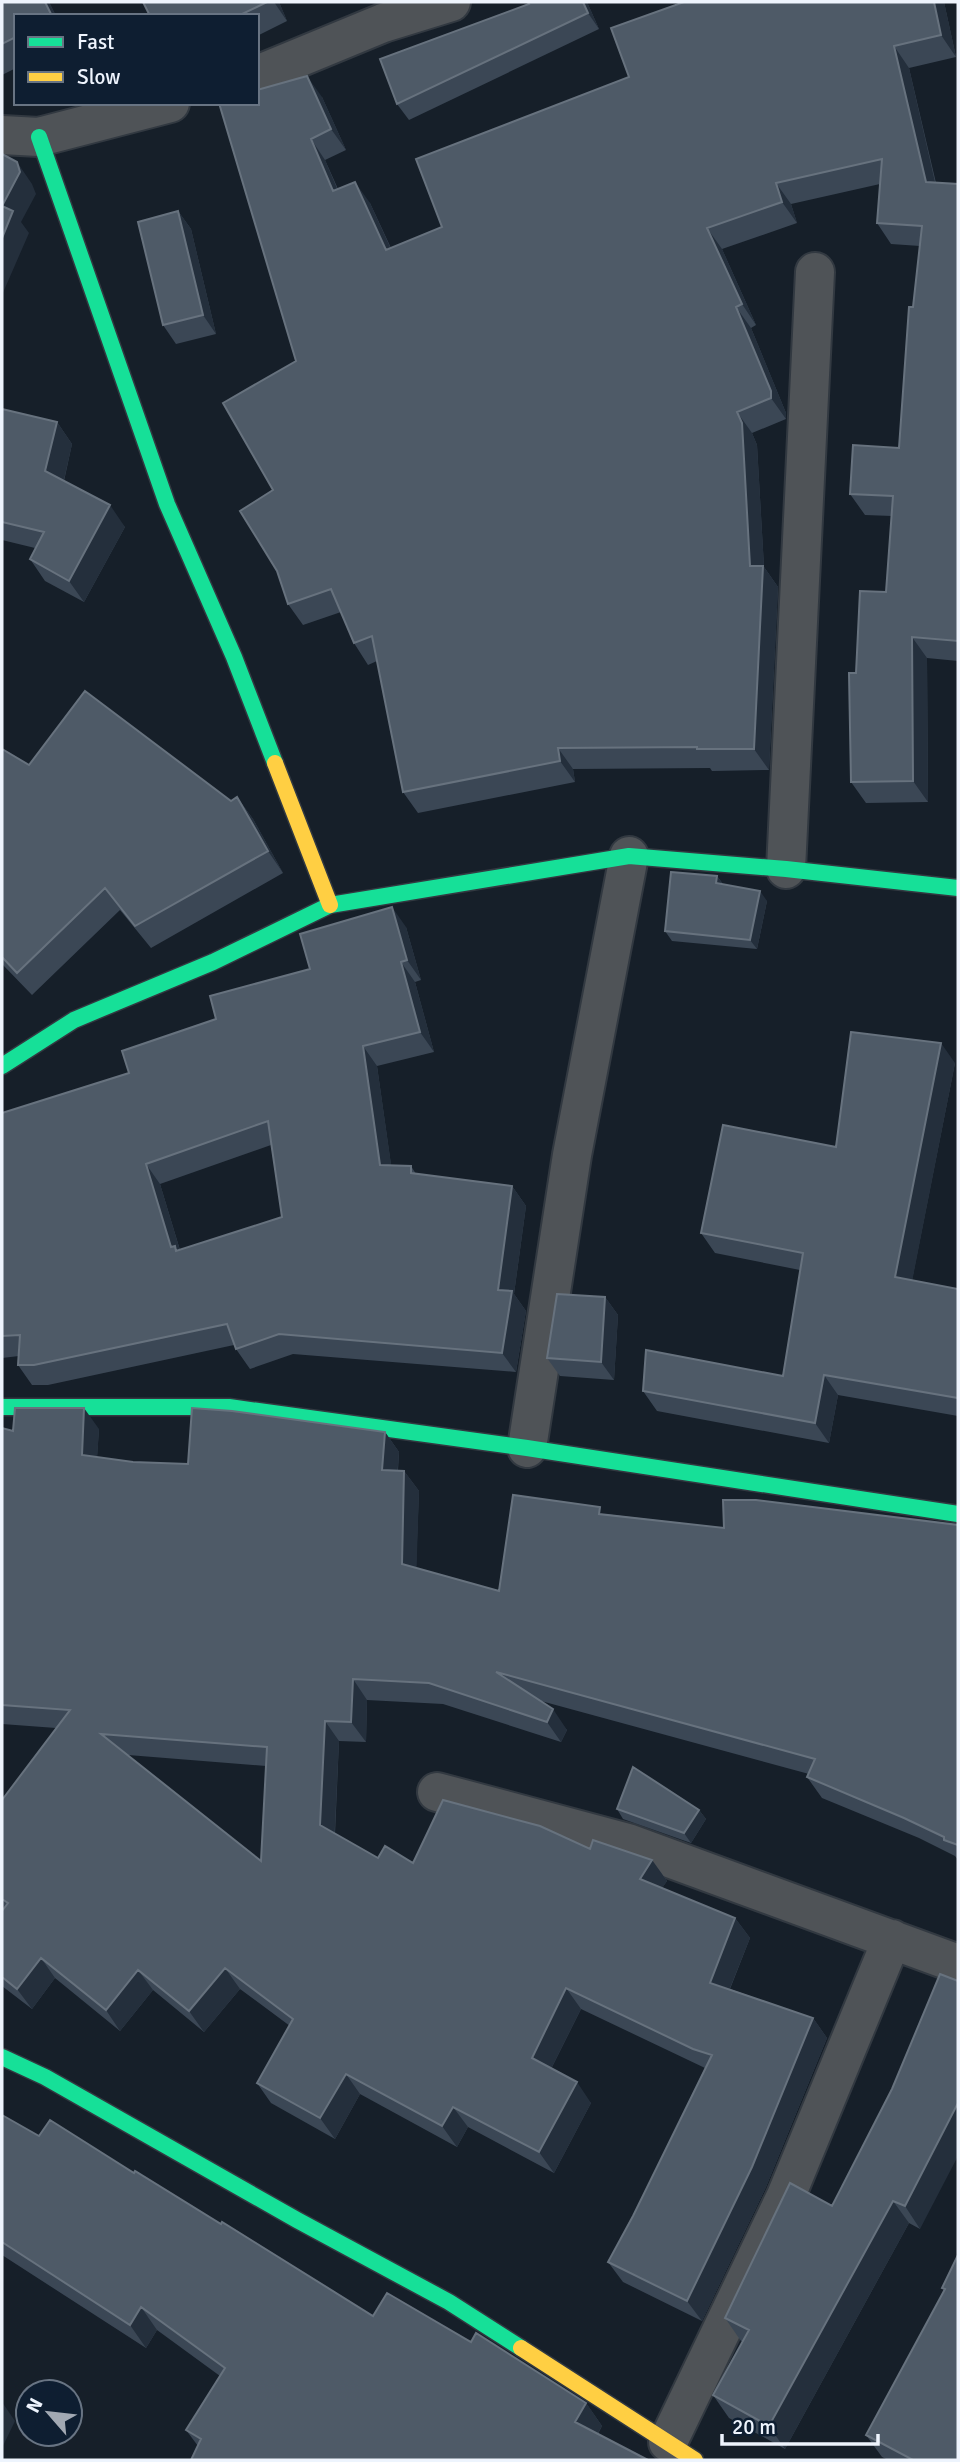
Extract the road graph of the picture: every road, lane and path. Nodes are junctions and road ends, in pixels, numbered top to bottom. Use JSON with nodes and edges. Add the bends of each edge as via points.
{"nodes":[{"id":1,"x":451,"y":2,"type":"edge"},
{"id":2,"x":259,"y":74,"type":"edge"},
{"id":3,"x":161,"y":105,"type":"edge"},
{"id":4,"x":20,"y":136,"type":"edge"},
{"id":5,"x":815,"y":272,"type":"dead end"},
{"id":6,"x":629,"y":856,"type":"junction"},
{"id":7,"x":786,"y":869,"type":"junction"},
{"id":8,"x":958,"y":888,"type":"edge"},
{"id":9,"x":330,"y":905,"type":"junction"},
{"id":10,"x":2,"y":1066,"type":"edge"},
{"id":11,"x":2,"y":1407,"type":"edge"},
{"id":12,"x":527,"y":1448,"type":"junction"},
{"id":13,"x":958,"y":1514,"type":"edge"},
{"id":14,"x":437,"y":1793,"type":"dead end"},
{"id":15,"x":892,"y":1939,"type":"junction"},
{"id":16,"x":958,"y":1964,"type":"edge"},
{"id":17,"x":2,"y":2057,"type":"edge"},
{"id":18,"x":682,"y":2451,"type":"edge"}],
"edges":[{"from":1,"to":2,"type":"street","via":[[383,23]]},
{"from":3,"to":4,"type":"street"},
{"from":4,"to":9,"type":"street","via":[[167,504],[234,657]]},
{"from":5,"to":7,"type":"street"},
{"from":6,"to":7,"type":"street"},
{"from":6,"to":9,"type":"street"},
{"from":6,"to":12,"type":"street","via":[[572,1155]]},
{"from":7,"to":8,"type":"street"},
{"from":9,"to":10,"type":"street","via":[[74,1020]]},
{"from":11,"to":12,"type":"street","via":[[229,1407]]},
{"from":12,"to":13,"type":"street"},
{"from":14,"to":15,"type":"street","via":[[628,1843]]},
{"from":15,"to":16,"type":"street"},
{"from":15,"to":18,"type":"street"},
{"from":17,"to":18,"type":"street","via":[[449,2302]]}]}
